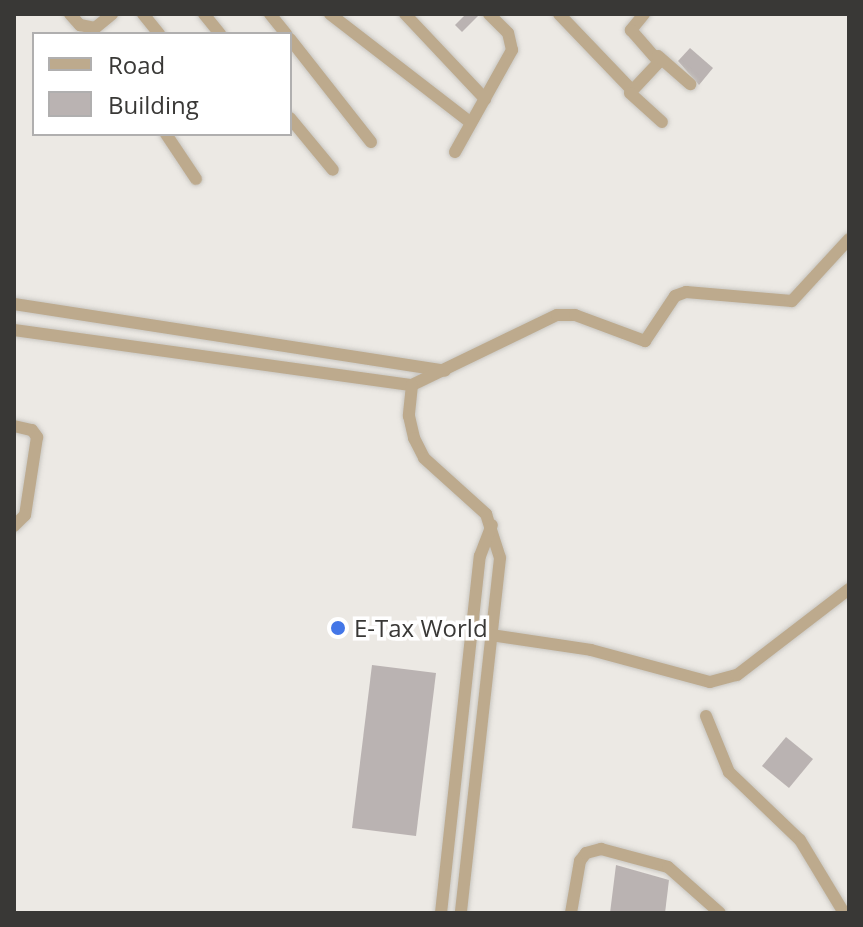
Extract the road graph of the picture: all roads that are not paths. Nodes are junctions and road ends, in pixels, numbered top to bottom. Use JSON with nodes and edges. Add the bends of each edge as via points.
{"nodes":[{"id":1,"x":70,"y":14,"type":"edge"},
{"id":2,"x":112,"y":14,"type":"edge"},
{"id":3,"x":143,"y":14,"type":"edge"},
{"id":4,"x":204,"y":14,"type":"edge"},
{"id":5,"x":270,"y":14,"type":"edge"},
{"id":6,"x":330,"y":14,"type":"edge"},
{"id":7,"x":405,"y":14,"type":"edge"},
{"id":8,"x":489,"y":14,"type":"edge"},
{"id":9,"x":559,"y":14,"type":"edge"},
{"id":10,"x":644,"y":14,"type":"edge"},
{"id":11,"x":97,"y":31,"type":"edge"},
{"id":12,"x":157,"y":32,"type":"edge"},
{"id":13,"x":218,"y":32,"type":"edge"},
{"id":14,"x":284,"y":32,"type":"edge"},
{"id":15,"x":292,"y":42,"type":"edge"},
{"id":16,"x":658,"y":56,"type":"junction"},
{"id":17,"x":690,"y":84,"type":"dead end"},
{"id":18,"x":631,"y":89,"type":"junction"},
{"id":19,"x":485,"y":99,"type":"junction"},
{"id":20,"x":292,"y":120,"type":"edge"},
{"id":21,"x":662,"y":122,"type":"dead end"},
{"id":22,"x":471,"y":123,"type":"junction"},
{"id":23,"x":167,"y":136,"type":"edge"},
{"id":24,"x":371,"y":142,"type":"dead end"},
{"id":25,"x":455,"y":152,"type":"dead end"},
{"id":26,"x":333,"y":170,"type":"dead end"},
{"id":27,"x":196,"y":179,"type":"dead end"},
{"id":28,"x":849,"y":239,"type":"edge"},
{"id":29,"x":14,"y":304,"type":"edge"},
{"id":30,"x":14,"y":330,"type":"edge"},
{"id":31,"x":445,"y":371,"type":"junction"},
{"id":32,"x":412,"y":385,"type":"junction"},
{"id":33,"x":14,"y":426,"type":"edge"},
{"id":34,"x":492,"y":525,"type":"junction"},
{"id":35,"x":14,"y":526,"type":"edge"},
{"id":36,"x":849,"y":589,"type":"edge"},
{"id":37,"x":491,"y":635,"type":"junction"},
{"id":38,"x":472,"y":648,"type":"junction"},
{"id":39,"x":489,"y":651,"type":"junction"},
{"id":40,"x":706,"y":716,"type":"dead end"},
{"id":41,"x":441,"y":913,"type":"edge"},
{"id":42,"x":461,"y":913,"type":"edge"},
{"id":43,"x":571,"y":913,"type":"edge"},
{"id":44,"x":720,"y":913,"type":"edge"},
{"id":45,"x":844,"y":913,"type":"edge"}],
"edges":[{"from":1,"to":11,"type":"street"},
{"from":2,"to":11,"type":"street"},
{"from":3,"to":12,"type":"street"},
{"from":4,"to":13,"type":"street"},
{"from":5,"to":14,"type":"street"},
{"from":6,"to":22,"type":"street"},
{"from":7,"to":19,"type":"street"},
{"from":8,"to":19,"type":"street","via":[[508,33],[512,50]]},
{"from":9,"to":18,"type":"street"},
{"from":10,"to":16,"type":"street","via":[[631,30]]},
{"from":15,"to":24,"type":"street"},
{"from":16,"to":17,"type":"street"},
{"from":16,"to":18,"type":"street","via":[[655,68]]},
{"from":18,"to":21,"type":"street","via":[[633,97]]},
{"from":19,"to":22,"type":"street"},
{"from":20,"to":26,"type":"street"},
{"from":22,"to":25,"type":"street"},
{"from":23,"to":27,"type":"street"},
{"from":28,"to":31,"type":"street","via":[[792,301],[686,292],[675,296],[645,341],[575,315],[557,315]]},
{"from":29,"to":31,"type":"street"},
{"from":30,"to":32,"type":"street"},
{"from":31,"to":32,"type":"street"},
{"from":32,"to":34,"type":"street","via":[[409,416],[424,458],[473,498]]},
{"from":33,"to":35,"type":"street","via":[[32,430],[37,437],[25,515]]},
{"from":34,"to":37,"type":"street","via":[[500,558]]},
{"from":34,"to":38,"type":"street","via":[[480,556]]},
{"from":36,"to":37,"type":"street","via":[[737,675],[710,682],[591,650]]},
{"from":37,"to":39,"type":"street"},
{"from":38,"to":39,"type":"street"},
{"from":38,"to":41,"type":"street"},
{"from":39,"to":42,"type":"street"},
{"from":40,"to":45,"type":"street","via":[[729,772],[800,840]]},
{"from":43,"to":44,"type":"street","via":[[580,861],[592,849],[668,867]]}]}
